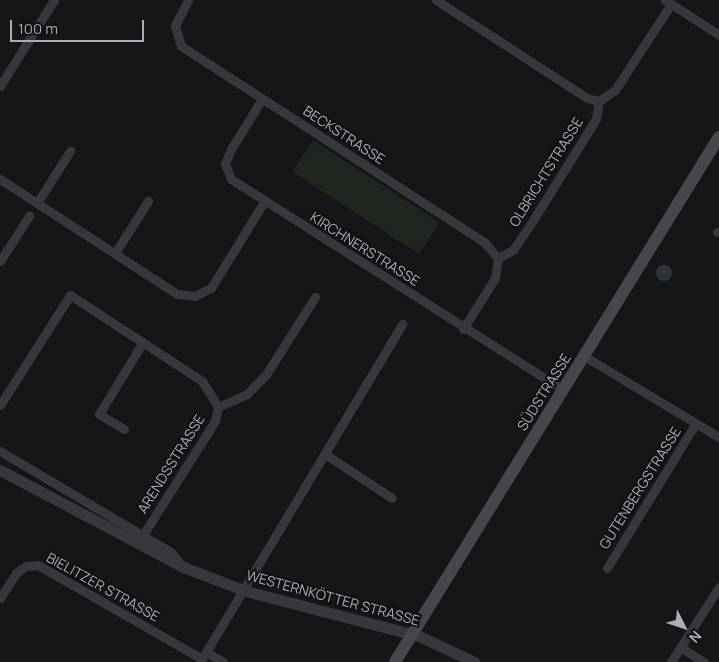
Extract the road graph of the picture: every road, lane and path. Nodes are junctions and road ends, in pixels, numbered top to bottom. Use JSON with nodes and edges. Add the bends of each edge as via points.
{"nodes":[{"id":1,"x":54,"y":0,"type":"edge"},
{"id":2,"x":188,"y":0,"type":"edge"},
{"id":3,"x":436,"y":0,"type":"edge"},
{"id":4,"x":668,"y":2,"type":"edge"},
{"id":5,"x":719,"y":35,"type":"edge"},
{"id":6,"x":0,"y":86,"type":"edge"},
{"id":7,"x":262,"y":99,"type":"junction"},
{"id":8,"x":600,"y":101,"type":"junction"},
{"id":9,"x":719,"y":137,"type":"edge"},
{"id":10,"x":70,"y":151,"type":"dead end"},
{"id":11,"x":0,"y":178,"type":"edge"},
{"id":12,"x":148,"y":201,"type":"dead end"},
{"id":13,"x":264,"y":202,"type":"junction"},
{"id":14,"x":37,"y":203,"type":"junction"},
{"id":15,"x":29,"y":216,"type":"dead end"},
{"id":16,"x":115,"y":253,"type":"junction"},
{"id":17,"x":498,"y":258,"type":"junction"},
{"id":18,"x":0,"y":261,"type":"edge"},
{"id":19,"x":315,"y":297,"type":"dead end"},
{"id":20,"x":402,"y":324,"type":"dead end"},
{"id":21,"x":463,"y":329,"type":"junction"},
{"id":22,"x":143,"y":342,"type":"junction"},
{"id":23,"x":584,"y":356,"type":"junction"},
{"id":24,"x":563,"y":390,"type":"junction"},
{"id":25,"x":0,"y":406,"type":"edge"},
{"id":26,"x":218,"y":407,"type":"junction"},
{"id":27,"x":696,"y":423,"type":"junction"},
{"id":28,"x":124,"y":429,"type":"dead end"},
{"id":29,"x":719,"y":437,"type":"edge"},
{"id":30,"x":0,"y":451,"type":"edge"},
{"id":31,"x":325,"y":454,"type":"junction"},
{"id":32,"x":0,"y":470,"type":"edge"},
{"id":33,"x":392,"y":498,"type":"dead end"},
{"id":34,"x":143,"y":535,"type":"junction"},
{"id":35,"x":183,"y":567,"type":"junction"},
{"id":36,"x":607,"y":568,"type":"dead end"},
{"id":37,"x":719,"y":587,"type":"edge"},
{"id":38,"x":246,"y":591,"type":"junction"},
{"id":39,"x":0,"y":598,"type":"edge"},
{"id":40,"x":411,"y":634,"type":"junction"},
{"id":41,"x":680,"y":647,"type":"junction"},
{"id":42,"x":203,"y":658,"type":"edge"},
{"id":43,"x":223,"y":662,"type":"edge"},
{"id":44,"x":395,"y":662,"type":"edge"},
{"id":45,"x":474,"y":662,"type":"edge"},
{"id":46,"x":671,"y":662,"type":"edge"},
{"id":47,"x":704,"y":662,"type":"edge"}],
"edges":[{"from":1,"to":6,"type":"street"},
{"from":2,"to":7,"type":"street","name":"BECKSTRASSE","via":[[179,15],[176,35],[181,46]]},
{"from":3,"to":8,"type":"street","via":[[588,98]]},
{"from":4,"to":5,"type":"street"},
{"from":4,"to":8,"type":"street","via":[[615,90]]},
{"from":7,"to":13,"type":"street","name":"KIRCHNERSTRASSE","via":[[225,164],[231,179]]},
{"from":7,"to":17,"type":"street","name":"BECKSTRASSE","via":[[484,242]]},
{"from":8,"to":17,"type":"street","name":"OLBRICHTSTRASSE","via":[[596,119],[539,210],[513,250]]},
{"from":9,"to":23,"type":"main road","name":"SÜDSTRASSE"},
{"from":10,"to":14,"type":"street"},
{"from":11,"to":14,"type":"street"},
{"from":12,"to":16,"type":"street"},
{"from":13,"to":16,"type":"street","via":[[211,288],[195,296],[177,294]]},
{"from":13,"to":21,"type":"street","name":"KIRCHNERSTRASSE"},
{"from":14,"to":16,"type":"street"},
{"from":15,"to":18,"type":"street"},
{"from":17,"to":21,"type":"street","via":[[496,278]]},
{"from":19,"to":26,"type":"street","name":"ARENDSSTRASSE","via":[[267,373],[247,394]]},
{"from":20,"to":31,"type":"street"},
{"from":21,"to":24,"type":"street","name":"KIRCHNERSTRASSE"},
{"from":22,"to":25,"type":"street","name":"ARENDSSTRASSE","via":[[70,295]]},
{"from":22,"to":26,"type":"street","name":"ARENDSSTRASSE","via":[[202,381]]},
{"from":22,"to":28,"type":"street","via":[[99,414]]},
{"from":23,"to":24,"type":"main road","name":"SÜDSTRASSE"},
{"from":23,"to":27,"type":"street"},
{"from":24,"to":40,"type":"main road","name":"SÜDSTRASSE"},
{"from":26,"to":34,"type":"street","name":"ARENDSSTRASSE","via":[[215,422]]},
{"from":27,"to":29,"type":"street"},
{"from":27,"to":36,"type":"street","name":"GUTENBERGSTRASSE"},
{"from":30,"to":34,"type":"street","name":"WESTERNKÖTTER STRASSE"},
{"from":31,"to":33,"type":"street"},
{"from":31,"to":38,"type":"street"},
{"from":32,"to":35,"type":"street","name":"WESTERNKÖTTER STRASSE"},
{"from":34,"to":35,"type":"street","name":"WESTERNKÖTTER STRASSE","via":[[171,552]]},
{"from":35,"to":38,"type":"street","name":"WESTERNKÖTTER STRASSE"},
{"from":37,"to":41,"type":"street"},
{"from":38,"to":40,"type":"street","name":"WESTERNKÖTTER STRASSE"},
{"from":38,"to":42,"type":"street"},
{"from":39,"to":42,"type":"street","name":"BIELITZER STRASSE","via":[[16,573],[26,566],[38,565]]},
{"from":40,"to":44,"type":"main road","name":"SÜDSTRASSE"},
{"from":40,"to":45,"type":"street","name":"WESTERNKÖTTER STRASSE"},
{"from":41,"to":46,"type":"street"},
{"from":41,"to":47,"type":"street"},
{"from":42,"to":43,"type":"street","name":"BIELITZER STRASSE"}]}
